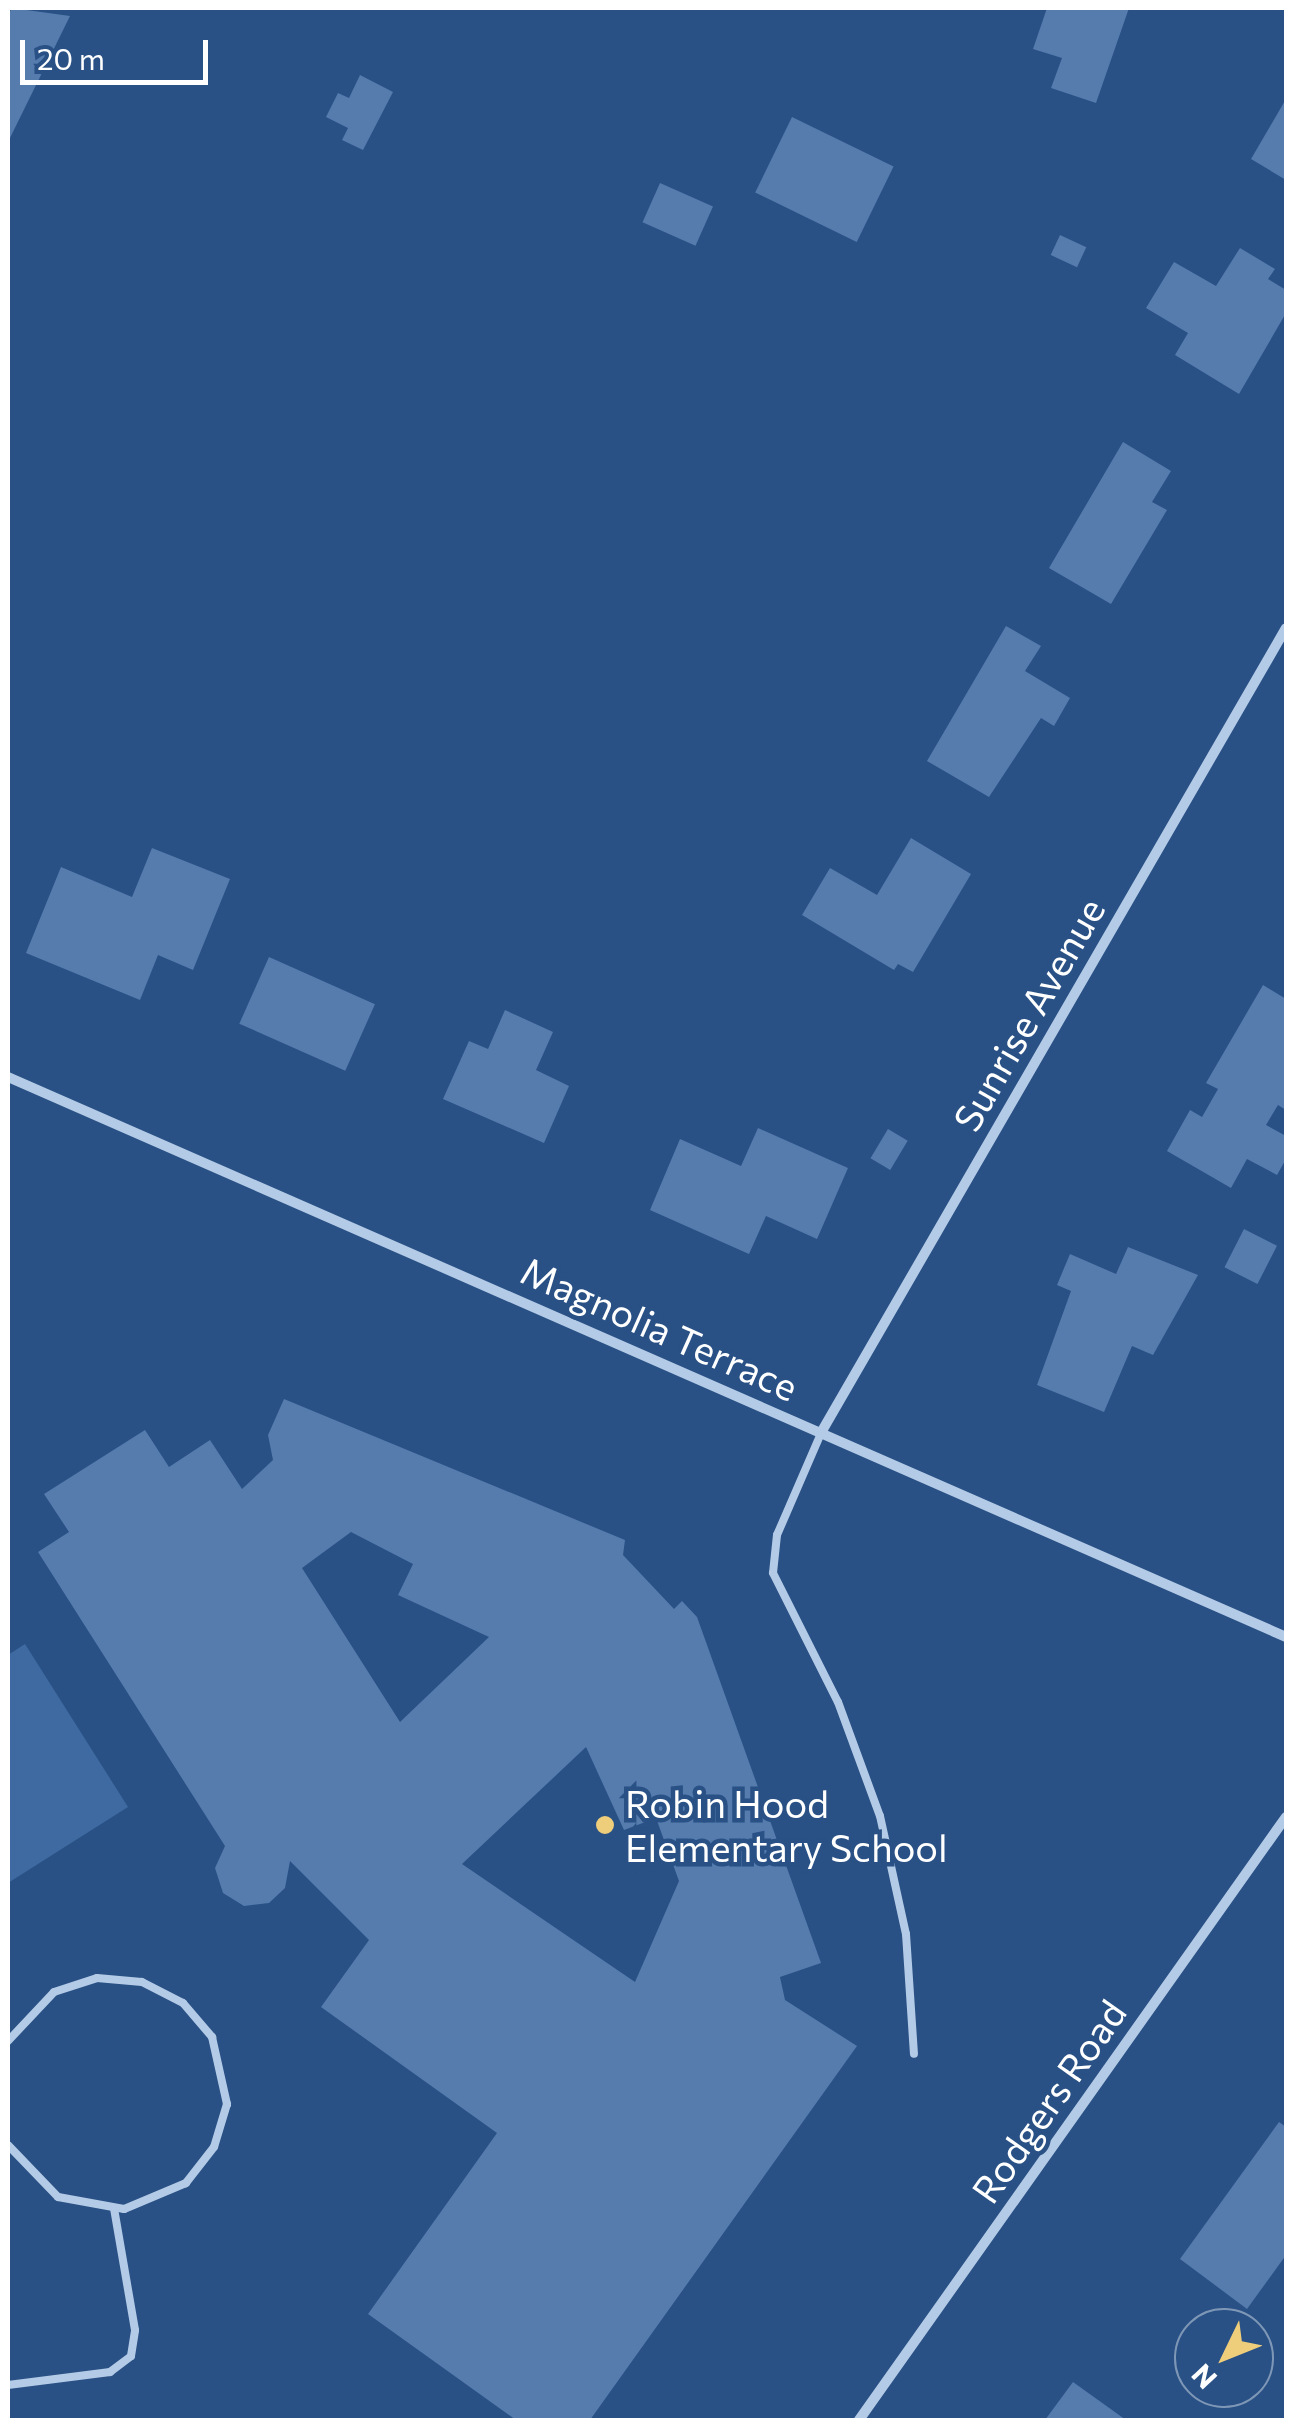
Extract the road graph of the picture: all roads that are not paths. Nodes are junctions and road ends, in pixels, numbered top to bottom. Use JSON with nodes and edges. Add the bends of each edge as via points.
{"nodes":[{"id":1,"x":1286,"y":628,"type":"edge"},
{"id":2,"x":8,"y":1077,"type":"edge"},
{"id":3,"x":822,"y":1431,"type":"junction"},
{"id":4,"x":1286,"y":1637,"type":"edge"},
{"id":5,"x":1286,"y":1816,"type":"edge"},
{"id":6,"x":8,"y":2040,"type":"edge"},
{"id":7,"x":914,"y":2054,"type":"dead end"},
{"id":8,"x":8,"y":2148,"type":"edge"},
{"id":9,"x":114,"y":2209,"type":"junction"},
{"id":10,"x":8,"y":2386,"type":"edge"},
{"id":11,"x":860,"y":2420,"type":"edge"}],
"edges":[{"from":1,"to":3,"type":"street","name":"Sunrise Avenue"},
{"from":2,"to":3,"type":"street","name":"Magnolia Terrace"},
{"from":3,"to":4,"type":"street","name":"Magnolia Terrace"},
{"from":3,"to":7,"type":"lane","via":[[777,1535],[774,1580],[838,1702],[880,1816],[906,1934]]},
{"from":5,"to":11,"type":"street","name":"Rodgers Road"},
{"from":6,"to":9,"type":"lane","via":[[54,1992],[97,1978],[164,1991],[212,2037],[227,2104],[214,2148],[167,2195]]},
{"from":8,"to":9,"type":"lane","via":[[58,2197]]},
{"from":9,"to":10,"type":"lane","via":[[135,2330],[131,2356],[110,2372]]}]}
